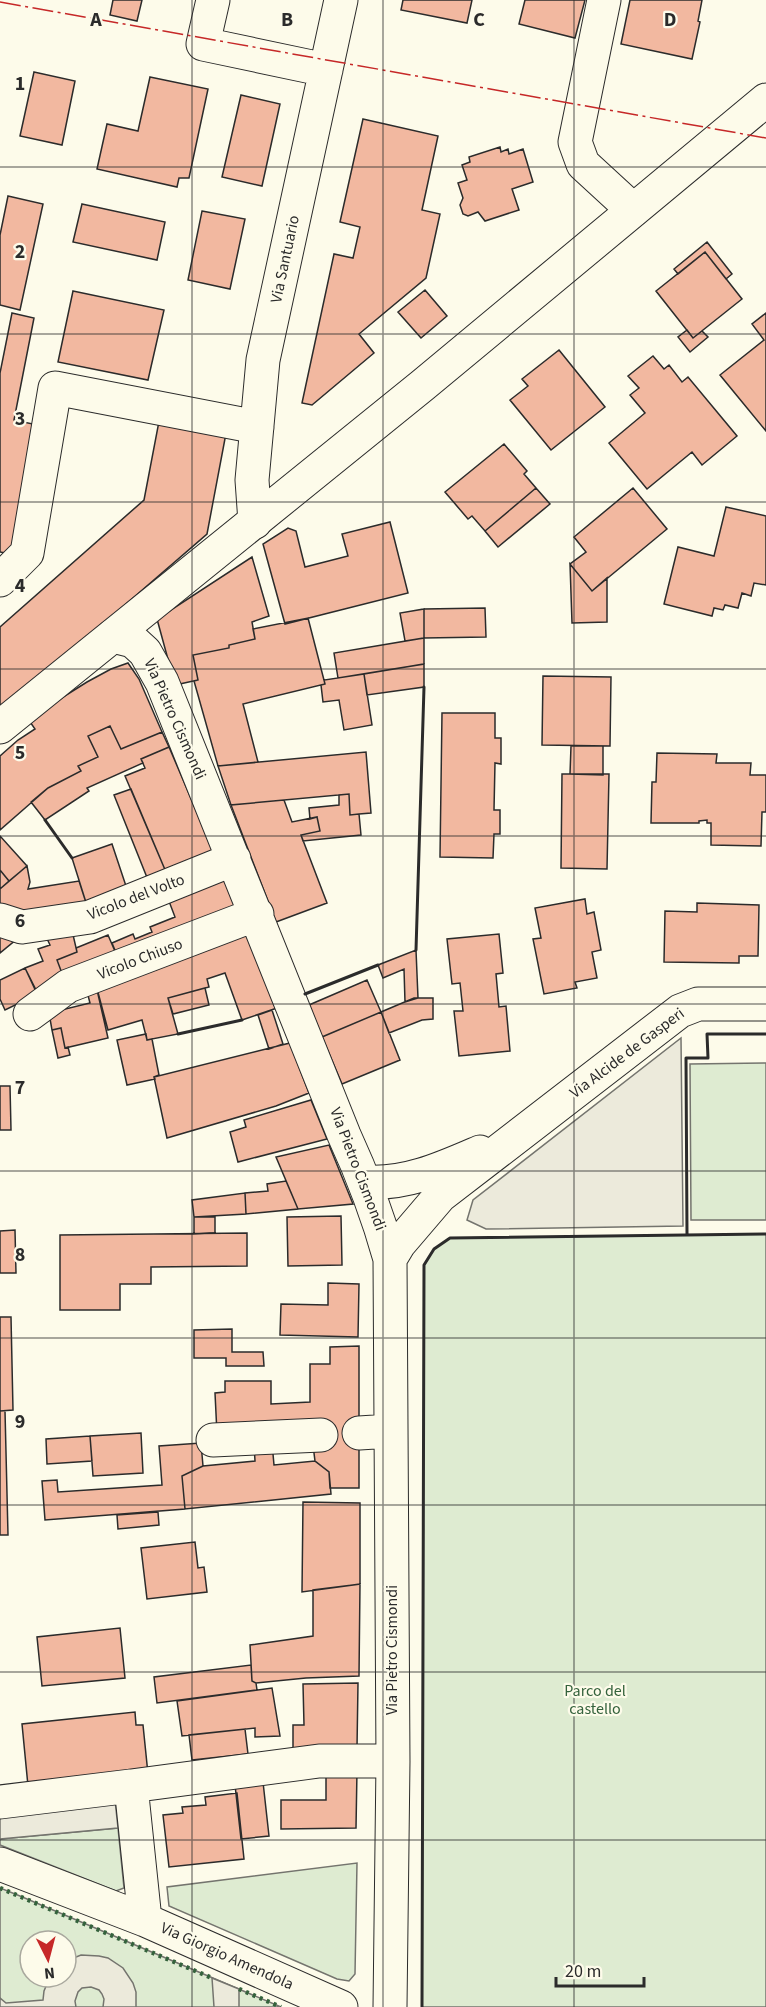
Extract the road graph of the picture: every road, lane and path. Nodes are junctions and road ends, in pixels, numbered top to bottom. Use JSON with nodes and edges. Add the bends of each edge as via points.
{"nodes":[{"id":1,"x":213,"y":0,"type":"edge"},
{"id":2,"x":341,"y":0,"type":"edge"},
{"id":3,"x":604,"y":0,"type":"edge"},
{"id":4,"x":326,"y":70,"type":"junction"},
{"id":5,"x":766,"y":100,"type":"edge"},
{"id":6,"x":633,"y":210,"type":"junction"},
{"id":7,"x":257,"y":427,"type":"junction"},
{"id":8,"x":255,"y":522,"type":"junction"},
{"id":9,"x":0,"y":580,"type":"edge"},
{"id":10,"x":113,"y":636,"type":"junction"},
{"id":11,"x":0,"y":727,"type":"edge"},
{"id":12,"x":234,"y":859,"type":"junction"},
{"id":13,"x":256,"y":914,"type":"junction"},
{"id":14,"x":0,"y":920,"type":"edge"},
{"id":15,"x":766,"y":1004,"type":"edge"},
{"id":16,"x":30,"y":1014,"type":"dead end"},
{"id":17,"x":532,"y":1125,"type":"junction"},
{"id":18,"x":420,"y":1176,"type":"junction"},
{"id":19,"x":366,"y":1182,"type":"junction"},
{"id":20,"x":381,"y":1226,"type":"junction"},
{"id":21,"x":390,"y":1259,"type":"junction"},
{"id":22,"x":391,"y":1431,"type":"junction"},
{"id":23,"x":359,"y":1433,"type":"dead end"},
{"id":24,"x":321,"y":1435,"type":"dead end"},
{"id":25,"x":213,"y":1440,"type":"dead end"},
{"id":26,"x":393,"y":1761,"type":"junction"},
{"id":27,"x":131,"y":1786,"type":"junction"},
{"id":28,"x":0,"y":1802,"type":"edge"},
{"id":29,"x":0,"y":1864,"type":"edge"},
{"id":30,"x":145,"y":1920,"type":"junction"},
{"id":31,"x":341,"y":2007,"type":"edge"},
{"id":32,"x":390,"y":2007,"type":"edge"}],
"edges":[{"from":1,"to":4,"type":"street","via":[[203,44]]},
{"from":2,"to":4,"type":"street","name":"Via Santuario"},
{"from":3,"to":6,"type":"street","via":[[575,142],[583,164]]},
{"from":4,"to":7,"type":"street","name":"Via Santuario","via":[[263,360]]},
{"from":5,"to":6,"type":"street"},
{"from":6,"to":8,"type":"street"},
{"from":7,"to":8,"type":"street","name":"Via Santuario","via":[[252,480]]},
{"from":7,"to":9,"type":"street","via":[[55,388],[27,553]]},
{"from":8,"to":10,"type":"street"},
{"from":10,"to":11,"type":"street"},
{"from":10,"to":12,"type":"street","name":"Via Pietro Cismondi","via":[[133,641],[145,652],[162,682]]},
{"from":12,"to":13,"type":"street","name":"Via Pietro Cismondi"},
{"from":12,"to":14,"type":"street","name":"Vicolo del Volto","via":[[90,917],[22,927]]},
{"from":13,"to":16,"type":"street","name":"Vicolo Chiuso","via":[[68,987]]},
{"from":13,"to":19,"type":"street","name":"Via Pietro Cismondi"},
{"from":15,"to":17,"type":"street","name":"Via Alcide de Gasperi","via":[[698,1004],[680,1011]]},
{"from":17,"to":18,"type":"street","name":"Via Alcide de Gasperi"},
{"from":17,"to":21,"type":"street","name":"Via Alcide de Gasperi","via":[[441,1196]]},
{"from":18,"to":19,"type":"street","name":"Via Alcide de Gasperi"},
{"from":18,"to":20,"type":"street","name":"Via Alcide de Gasperi","via":[[388,1199]]},
{"from":19,"to":20,"type":"street","name":"Via Pietro Cismondi"},
{"from":20,"to":21,"type":"street","name":"Via Pietro Cismondi"},
{"from":21,"to":22,"type":"street","name":"Via Pietro Cismondi"},
{"from":22,"to":23,"type":"street"},
{"from":22,"to":26,"type":"street","name":"Via Pietro Cismondi"},
{"from":24,"to":25,"type":"street"},
{"from":26,"to":27,"type":"street","via":[[319,1761]]},
{"from":26,"to":32,"type":"street","name":"Via Pietro Cismondi"},
{"from":27,"to":28,"type":"street"},
{"from":27,"to":30,"type":"street","name":"Via Giorgio Amendola"},
{"from":29,"to":30,"type":"street","name":"Via Giorgio Amendola"},
{"from":30,"to":31,"type":"street","name":"Via Giorgio Amendola"}]}
